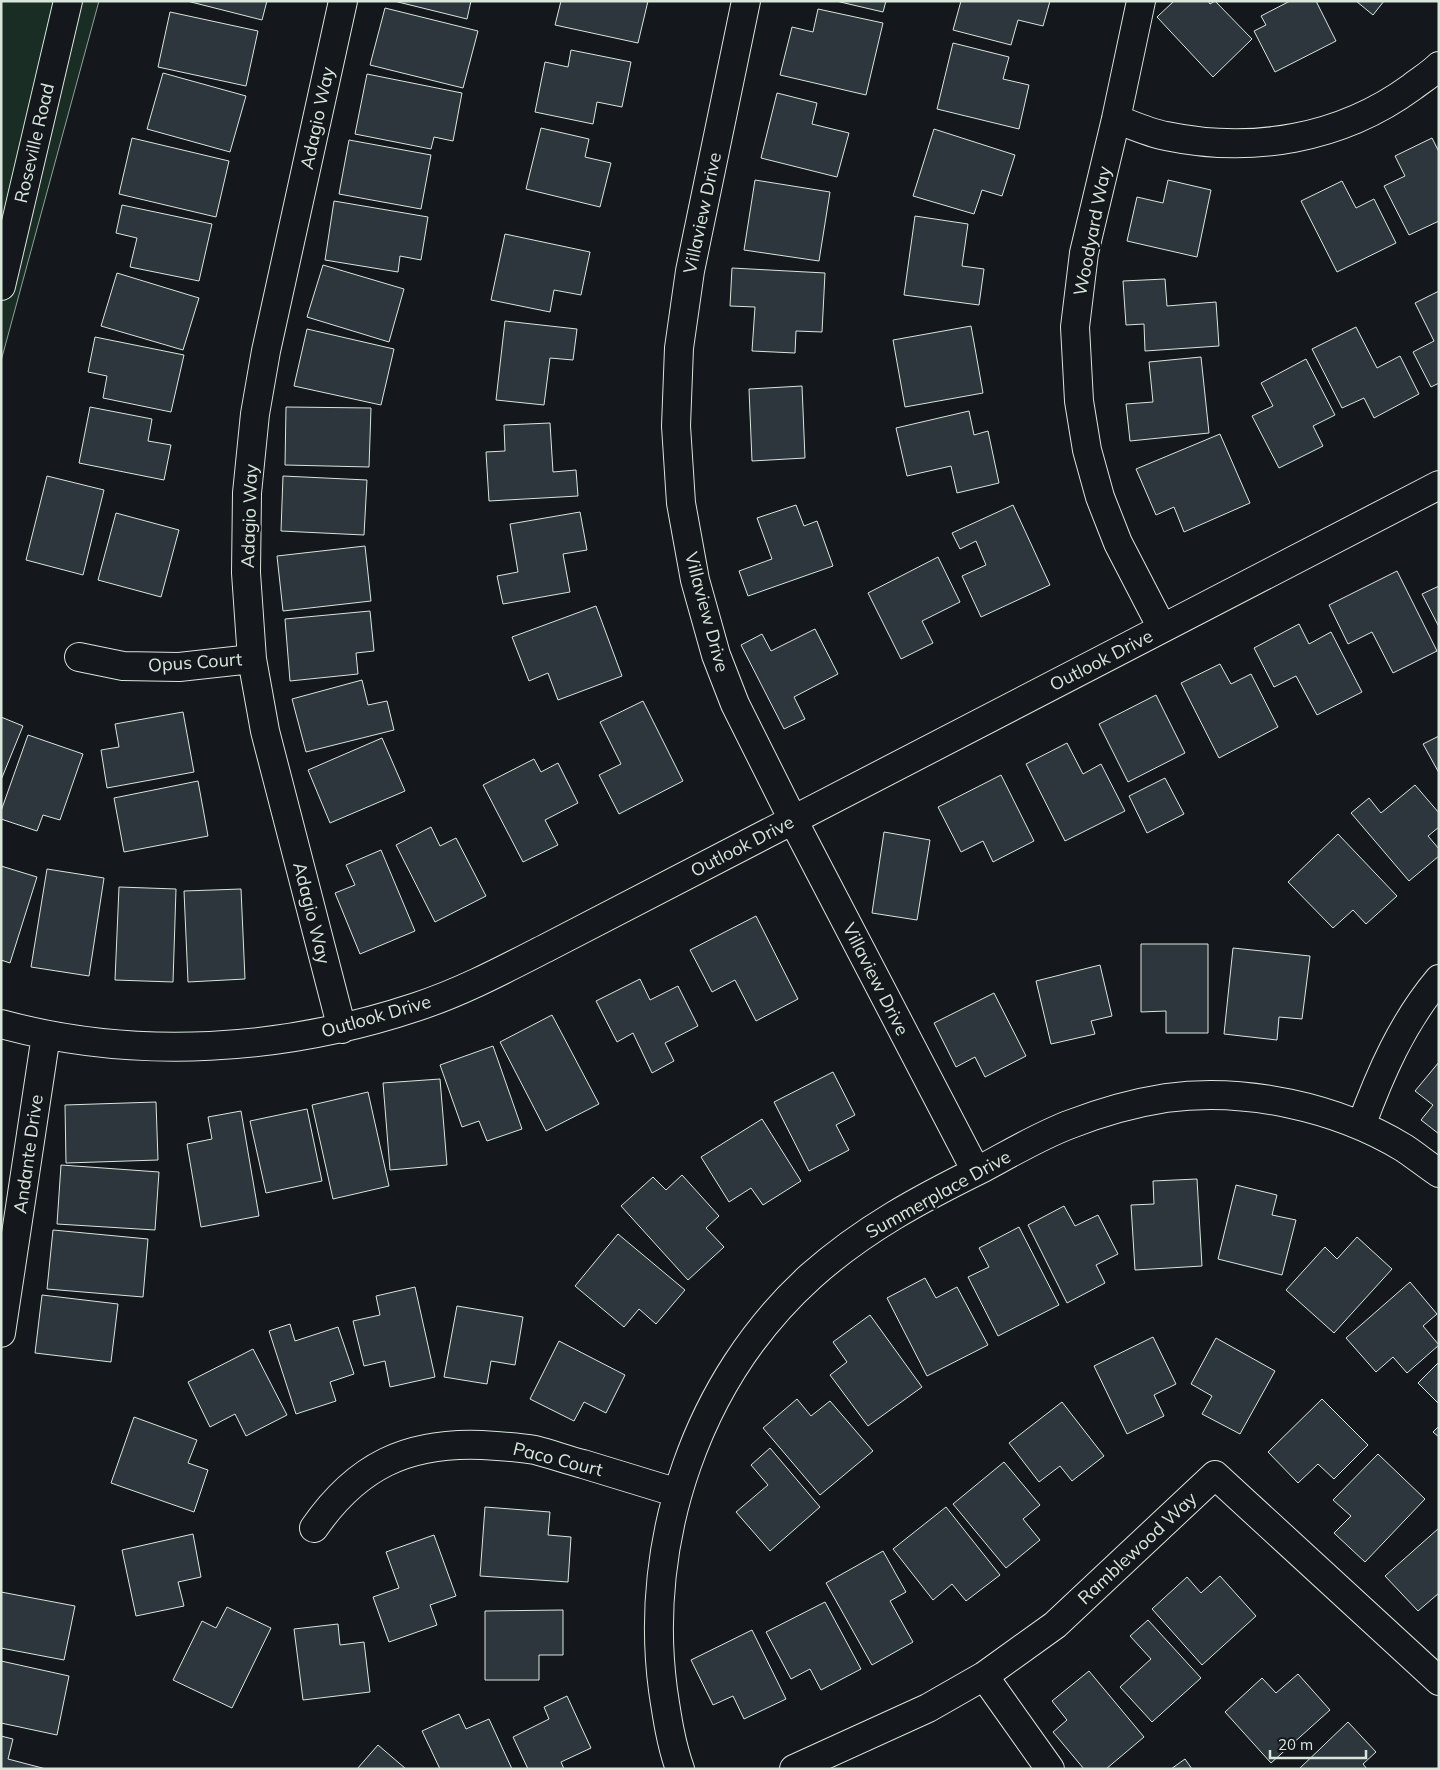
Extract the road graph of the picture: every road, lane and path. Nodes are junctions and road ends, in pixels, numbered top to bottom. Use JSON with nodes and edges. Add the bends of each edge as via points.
{"nodes":[{"id":1,"x":68,"y":1,"type":"edge"},
{"id":2,"x":342,"y":1,"type":"edge"},
{"id":3,"x":746,"y":1,"type":"edge"},
{"id":4,"x":1141,"y":1,"type":"edge"},
{"id":5,"x":1439,"y":66,"type":"edge"},
{"id":6,"x":1116,"y":119,"type":"junction"},
{"id":7,"x":1,"y":286,"type":"edge"},
{"id":8,"x":1439,"y":485,"type":"edge"},
{"id":9,"x":1162,"y":628,"type":"junction"},
{"id":10,"x":79,"y":657,"type":"dead end"},
{"id":11,"x":252,"y":659,"type":"junction"},
{"id":12,"x":793,"y":820,"type":"junction"},
{"id":13,"x":1439,"y":980,"type":"edge"},
{"id":14,"x":1,"y":1024,"type":"edge"},
{"id":15,"x":342,"y":1029,"type":"junction"},
{"id":16,"x":46,"y":1035,"type":"junction"},
{"id":17,"x":1361,"y":1126,"type":"junction"},
{"id":18,"x":976,"y":1171,"type":"junction"},
{"id":19,"x":1439,"y":1173,"type":"edge"},
{"id":20,"x":1,"y":1333,"type":"edge"},
{"id":21,"x":678,"y":1493,"type":"junction"},
{"id":22,"x":314,"y":1528,"type":"dead end"},
{"id":23,"x":984,"y":1676,"type":"junction"},
{"id":24,"x":1439,"y":1681,"type":"edge"},
{"id":25,"x":680,"y":1769,"type":"edge"},
{"id":26,"x":794,"y":1769,"type":"edge"},
{"id":27,"x":1050,"y":1769,"type":"edge"}],
"edges":[{"from":1,"to":7,"type":"street","name":"Roseville Road"},
{"from":2,"to":11,"type":"street","name":"Adagio Way","via":[[255,414],[247,493],[246,573]]},
{"from":3,"to":12,"type":"street","name":"Villaview Drive","via":[[690,271],[678,348],[676,426],[682,503],[695,580],[716,655],[735,704]]},
{"from":4,"to":6,"type":"street","name":"Woodyard Way"},
{"from":5,"to":6,"type":"street","via":[[1393,101],[1346,124],[1296,138],[1217,144],[1165,136]]},
{"from":6,"to":9,"type":"street","name":"Woodyard Way","via":[[1084,253],[1075,327],[1079,401],[1087,450],[1100,497],[1118,543]]},
{"from":8,"to":9,"type":"street","name":"Outlook Drive"},
{"from":9,"to":12,"type":"street","name":"Outlook Drive"},
{"from":10,"to":11,"type":"street","name":"Opus Court","via":[[124,666],[179,667]]},
{"from":11,"to":15,"type":"street","name":"Adagio Way","via":[[265,731]]},
{"from":12,"to":15,"type":"street","name":"Outlook Drive","via":[[475,984]]},
{"from":12,"to":18,"type":"street","name":"Villaview Drive"},
{"from":13,"to":17,"type":"street","via":[[1400,1034],[1378,1078]]},
{"from":14,"to":16,"type":"street","name":"Outlook Drive"},
{"from":15,"to":16,"type":"street","name":"Outlook Drive","via":[[258,1043],[196,1047],[107,1044]]},
{"from":16,"to":20,"type":"street","name":"Andante Drive"},
{"from":17,"to":18,"type":"street","name":"Summerplace Drive","via":[[1271,1100],[1219,1095],[1168,1098],[1117,1108],[1068,1125]]},
{"from":17,"to":19,"type":"street","name":"Summerplace Drive","via":[[1403,1148]]},
{"from":18,"to":21,"type":"street","name":"Summerplace Drive","via":[[889,1217],[848,1246],[809,1278],[775,1314],[717,1397],[695,1442]]},
{"from":21,"to":22,"type":"street","name":"Paco Court","via":[[536,1451],[511,1446],[458,1444],[406,1454],[383,1464],[344,1491]]},
{"from":21,"to":25,"type":"street","name":"Summerplace Drive","via":[[662,1563],[659,1663],[666,1713]]},
{"from":23,"to":24,"type":"street","name":"Ramblewood Way","via":[[1055,1625],[1214,1475]]},
{"from":23,"to":26,"type":"street","name":"Ramblewood Way","via":[[928,1708]]},
{"from":23,"to":27,"type":"street"}]}
